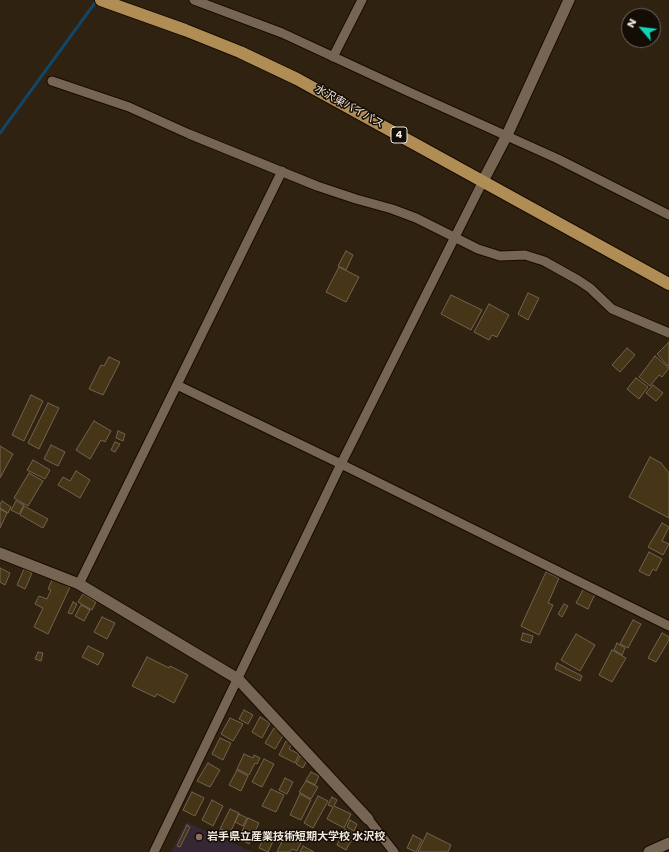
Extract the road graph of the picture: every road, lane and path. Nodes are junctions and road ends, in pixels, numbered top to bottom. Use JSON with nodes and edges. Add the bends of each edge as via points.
{"nodes":[{"id":1,"x":101,"y":0,"type":"edge"},
{"id":2,"x":194,"y":0,"type":"edge"},
{"id":3,"x":362,"y":0,"type":"edge"},
{"id":4,"x":569,"y":0,"type":"edge"},
{"id":5,"x":334,"y":57,"type":"junction"},
{"id":6,"x":52,"y":81,"type":"dead end"},
{"id":7,"x":507,"y":135,"type":"junction"},
{"id":8,"x":282,"y":171,"type":"junction"},
{"id":9,"x":483,"y":181,"type":"junction"},
{"id":10,"x":669,"y":215,"type":"edge"},
{"id":11,"x":456,"y":238,"type":"junction"},
{"id":12,"x":669,"y":284,"type":"edge"},
{"id":13,"x":669,"y":333,"type":"edge"},
{"id":14,"x":177,"y":385,"type":"junction"},
{"id":15,"x":341,"y":464,"type":"junction"},
{"id":16,"x":0,"y":552,"type":"edge"},
{"id":17,"x":79,"y":584,"type":"junction"},
{"id":18,"x":669,"y":626,"type":"edge"},
{"id":19,"x":238,"y":679,"type":"junction"},
{"id":20,"x":368,"y":819,"type":"joint"},
{"id":21,"x":669,"y":843,"type":"edge"},
{"id":22,"x":154,"y":852,"type":"edge"},
{"id":23,"x":394,"y":852,"type":"edge"},
{"id":24,"x":649,"y":852,"type":"edge"}],
"edges":[{"from":1,"to":9,"type":"highway","name":"水沢東バイパス","number":"4","via":[[240,52],[297,79]]},
{"from":2,"to":5,"type":"street","via":[[282,32]]},
{"from":3,"to":5,"type":"street"},
{"from":4,"to":7,"type":"street"},
{"from":5,"to":7,"type":"street","via":[[406,92]]},
{"from":6,"to":8,"type":"street","via":[[129,107],[188,134]]},
{"from":7,"to":9,"type":"street"},
{"from":7,"to":10,"type":"street"},
{"from":8,"to":11,"type":"street","via":[[317,186],[416,218]]},
{"from":8,"to":14,"type":"street"},
{"from":9,"to":11,"type":"street"},
{"from":9,"to":12,"type":"highway","name":"水沢東バイパス","number":"4"},
{"from":11,"to":13,"type":"street","via":[[500,256],[525,255],[544,261],[590,288],[612,309]]},
{"from":11,"to":15,"type":"street"},
{"from":14,"to":15,"type":"street"},
{"from":14,"to":17,"type":"street"},
{"from":15,"to":18,"type":"street"},
{"from":15,"to":19,"type":"street"},
{"from":16,"to":17,"type":"street"},
{"from":17,"to":19,"type":"street"},
{"from":19,"to":20,"type":"street"},
{"from":19,"to":22,"type":"street"},
{"from":20,"to":23,"type":"street"},
{"from":21,"to":24,"type":"street"}]}
